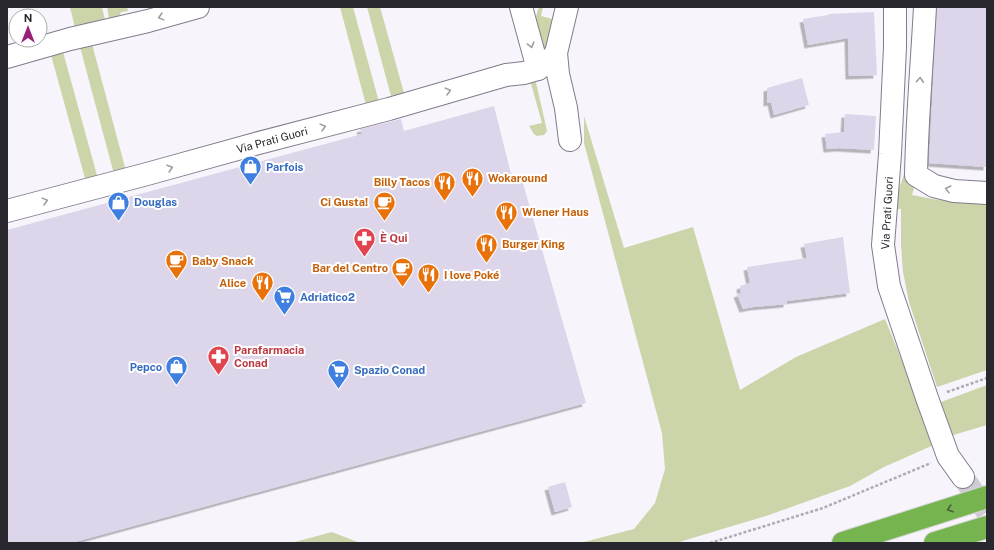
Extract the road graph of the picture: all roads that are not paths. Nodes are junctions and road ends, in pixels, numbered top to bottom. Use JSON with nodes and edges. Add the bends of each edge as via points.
{"nodes":[{"id":1,"x":198,"y":7,"type":"edge"},
{"id":2,"x":521,"y":7,"type":"edge"},
{"id":3,"x":567,"y":7,"type":"edge"},
{"id":4,"x":895,"y":7,"type":"edge"},
{"id":5,"x":925,"y":7,"type":"edge"},
{"id":6,"x":556,"y":54,"type":"junction"},
{"id":7,"x":7,"y":57,"type":"edge"},
{"id":8,"x":538,"y":69,"type":"junction"},
{"id":9,"x":570,"y":140,"type":"dead end"},
{"id":10,"x":987,"y":193,"type":"edge"},
{"id":11,"x":7,"y":211,"type":"edge"},
{"id":12,"x":963,"y":477,"type":"tunnel mouth"},
{"id":13,"x":987,"y":497,"type":"edge"},
{"id":14,"x":987,"y":527,"type":"edge"},
{"id":15,"x":843,"y":543,"type":"edge"},
{"id":16,"x":935,"y":543,"type":"edge"}],
"edges":[{"from":1,"to":7,"type":"street","one_way":true},
{"from":2,"to":8,"type":"street","one_way":true},
{"from":3,"to":6,"type":"street"},
{"from":4,"to":12,"type":"street","name":"Via Prati Guori","via":[[890,154],[883,245],[889,286],[927,398],[948,456]]},
{"from":10,"to":5,"type":"street","one_way":true,"via":[[954,191],[934,186],[916,175]]},
{"from":6,"to":8,"type":"street","name":"Via Prati Guori"},
{"from":6,"to":9,"type":"street"},
{"from":11,"to":8,"type":"street","name":"Via Prati Guori","one_way":true,"via":[[382,111],[506,75]]},
{"from":13,"to":15,"type":"highway","one_way":true},
{"from":14,"to":16,"type":"highway"}]}
